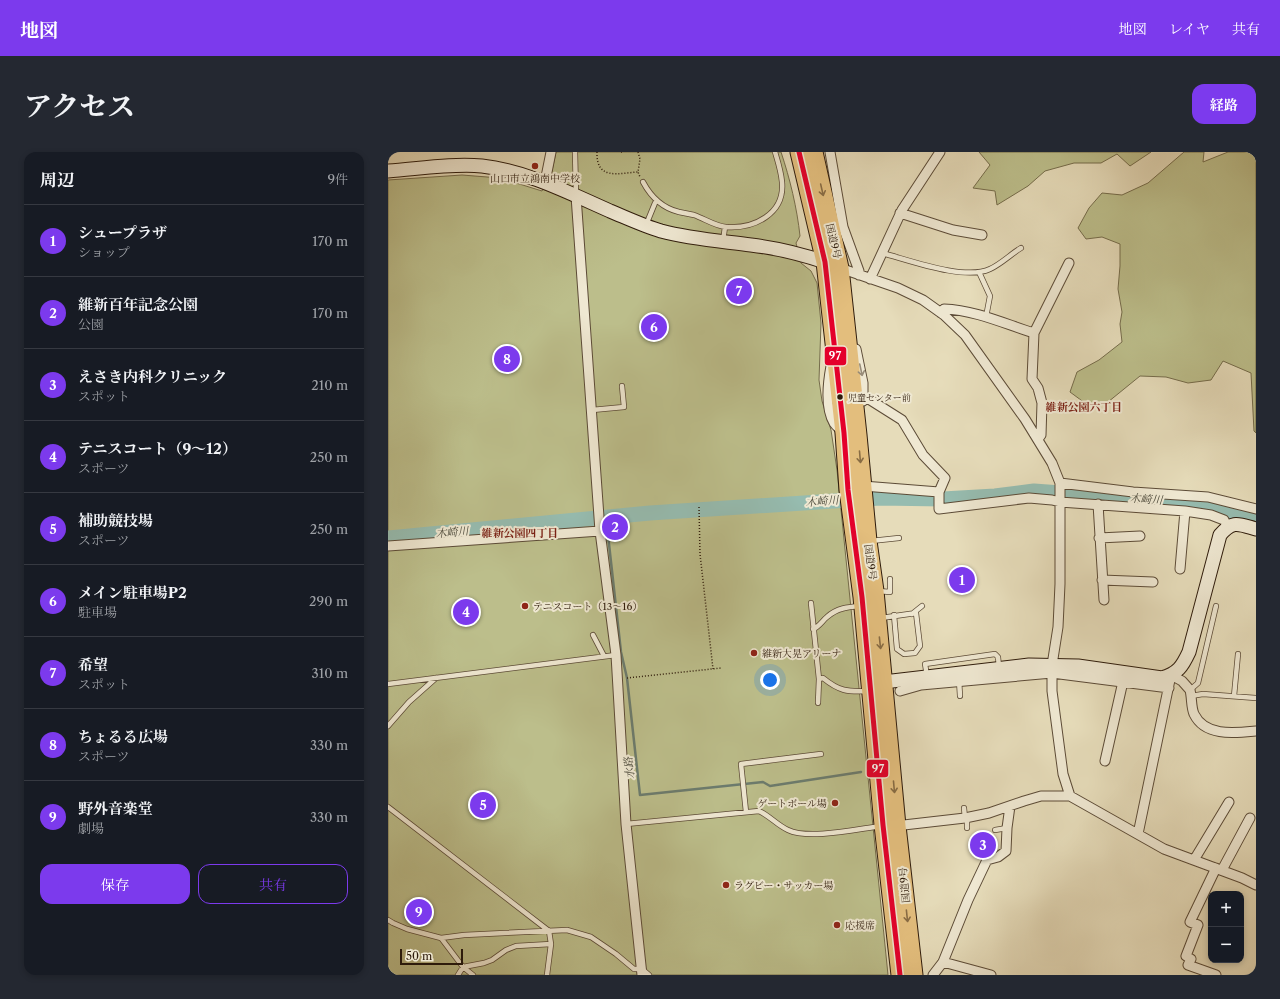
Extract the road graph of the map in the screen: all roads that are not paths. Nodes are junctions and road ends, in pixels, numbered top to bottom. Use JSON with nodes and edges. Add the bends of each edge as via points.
{"nodes":[{"id":1,"x":551,"y":152,"type":"edge"},
{"id":2,"x":575,"y":152,"type":"edge"},
{"id":3,"x":775,"y":152,"type":"edge"},
{"id":4,"x":799,"y":152,"type":"edge"},
{"id":5,"x":814,"y":152,"type":"edge"},
{"id":6,"x":830,"y":152,"type":"edge"},
{"id":7,"x":940,"y":152,"type":"edge"},
{"id":8,"x":388,"y":171,"type":"edge"},
{"id":9,"x":545,"y":182,"type":"junction"},
{"id":10,"x":644,"y":182,"type":"road end"},
{"id":11,"x":576,"y":196,"type":"junction"},
{"id":12,"x":657,"y":201,"type":"junction"},
{"id":13,"x":900,"y":213,"type":"junction"},
{"id":14,"x":646,"y":226,"type":"junction"},
{"id":15,"x":725,"y":227,"type":"junction"},
{"id":16,"x":982,"y":235,"type":"dead end"},
{"id":17,"x":723,"y":242,"type":"junction"},
{"id":18,"x":1021,"y":248,"type":"dead end"},
{"id":19,"x":882,"y":253,"type":"junction"},
{"id":20,"x":1069,"y":263,"type":"dead end"},
{"id":21,"x":832,"y":265,"type":"junction"},
{"id":22,"x":979,"y":272,"type":"junction"},
{"id":23,"x":859,"y":274,"type":"junction"},
{"id":24,"x":870,"y":279,"type":"junction"},
{"id":25,"x":941,"y":313,"type":"junction"},
{"id":26,"x":986,"y":317,"type":"junction"},
{"id":27,"x":1034,"y":333,"type":"junction"},
{"id":28,"x":847,"y":334,"type":"junction"},
{"id":29,"x":622,"y":386,"type":"dead end"},
{"id":30,"x":864,"y":396,"type":"junction"},
{"id":31,"x":592,"y":410,"type":"junction"},
{"id":32,"x":851,"y":434,"type":"junction"},
{"id":33,"x":1038,"y":439,"type":"junction"},
{"id":34,"x":1060,"y":483,"type":"junction"},
{"id":35,"x":858,"y":489,"type":"junction"},
{"id":36,"x":939,"y":492,"type":"junction"},
{"id":37,"x":1060,"y":502,"type":"junction"},
{"id":38,"x":1098,"y":504,"type":"junction"},
{"id":39,"x":858,"y":508,"type":"junction"},
{"id":40,"x":1256,"y":509,"type":"edge"},
{"id":41,"x":1185,"y":511,"type":"junction"},
{"id":42,"x":1228,"y":526,"type":"junction"},
{"id":43,"x":1256,"y":529,"type":"edge"},
{"id":44,"x":600,"y":531,"type":"junction"},
{"id":45,"x":1140,"y":536,"type":"dead end"},
{"id":46,"x":899,"y":538,"type":"dead end"},
{"id":47,"x":1099,"y":538,"type":"junction"},
{"id":48,"x":868,"y":541,"type":"junction"},
{"id":49,"x":388,"y":546,"type":"edge"},
{"id":50,"x":1180,"y":570,"type":"dead end"},
{"id":51,"x":890,"y":579,"type":"dead end"},
{"id":52,"x":1102,"y":580,"type":"junction"},
{"id":53,"x":1153,"y":582,"type":"dead end"},
{"id":54,"x":875,"y":591,"type":"junction"},
{"id":55,"x":1104,"y":600,"type":"dead end"},
{"id":56,"x":811,"y":603,"type":"dead end"},
{"id":57,"x":862,"y":606,"type":"junction"},
{"id":58,"x":922,"y":606,"type":"dead end"},
{"id":59,"x":1216,"y":606,"type":"dead end"},
{"id":60,"x":912,"y":614,"type":"junction"},
{"id":61,"x":894,"y":615,"type":"junction"},
{"id":62,"x":878,"y":618,"type":"junction"},
{"id":63,"x":813,"y":629,"type":"junction"},
{"id":64,"x":593,"y":635,"type":"dead end"},
{"id":65,"x":616,"y":654,"type":"junction"},
{"id":66,"x":1238,"y":654,"type":"dead end"},
{"id":67,"x":604,"y":656,"type":"junction"},
{"id":68,"x":999,"y":669,"type":"junction"},
{"id":69,"x":1052,"y":669,"type":"junction"},
{"id":70,"x":927,"y":677,"type":"junction"},
{"id":71,"x":1124,"y":677,"type":"junction"},
{"id":72,"x":436,"y":678,"type":"junction"},
{"id":73,"x":959,"y":678,"type":"junction"},
{"id":74,"x":819,"y":679,"type":"junction"},
{"id":75,"x":1170,"y":682,"type":"junction"},
{"id":76,"x":388,"y":684,"type":"edge"},
{"id":77,"x":875,"y":686,"type":"junction"},
{"id":78,"x":900,"y":692,"type":"dead end"},
{"id":79,"x":1191,"y":693,"type":"junction"},
{"id":80,"x":960,"y":696,"type":"dead end"},
{"id":81,"x":1234,"y":696,"type":"junction"},
{"id":82,"x":1256,"y":698,"type":"edge"},
{"id":83,"x":818,"y":703,"type":"dead end"},
{"id":84,"x":388,"y":726,"type":"edge"},
{"id":85,"x":1256,"y":731,"type":"edge"},
{"id":86,"x":821,"y":754,"type":"dead end"},
{"id":87,"x":1105,"y":762,"type":"dead end"},
{"id":88,"x":1070,"y":796,"type":"junction"},
{"id":89,"x":1229,"y":802,"type":"dead end"},
{"id":90,"x":1010,"y":806,"type":"junction"},
{"id":91,"x":388,"y":807,"type":"edge"},
{"id":92,"x":964,"y":808,"type":"dead end"},
{"id":93,"x":746,"y":812,"type":"junction"},
{"id":94,"x":966,"y":817,"type":"junction"},
{"id":95,"x":1250,"y":818,"type":"dead end"},
{"id":96,"x":626,"y":824,"type":"junction"},
{"id":97,"x":890,"y":826,"type":"junction"},
{"id":98,"x":967,"y":828,"type":"dead end"},
{"id":99,"x":1007,"y":828,"type":"junction"},
{"id":100,"x":995,"y":830,"type":"dead end"},
{"id":101,"x":1138,"y":834,"type":"junction"},
{"id":102,"x":1194,"y":860,"type":"junction"},
{"id":103,"x":1219,"y":869,"type":"junction"},
{"id":104,"x":1256,"y":885,"type":"edge"},
{"id":105,"x":388,"y":920,"type":"edge"},
{"id":106,"x":549,"y":931,"type":"junction"},
{"id":107,"x":441,"y":938,"type":"junction"},
{"id":108,"x":551,"y":944,"type":"junction"},
{"id":109,"x":943,"y":962,"type":"junction"},
{"id":110,"x":463,"y":967,"type":"junction"},
{"id":111,"x":644,"y":973,"type":"edge"},
{"id":112,"x":458,"y":975,"type":"edge"},
{"id":113,"x":473,"y":975,"type":"edge"},
{"id":114,"x":548,"y":975,"type":"edge"},
{"id":115,"x":900,"y":975,"type":"edge"},
{"id":116,"x":914,"y":975,"type":"edge"},
{"id":117,"x":933,"y":975,"type":"edge"},
{"id":118,"x":991,"y":975,"type":"edge"},
{"id":119,"x":1216,"y":975,"type":"edge"}],
"edges":[{"from":1,"to":9,"type":"street"},
{"from":2,"to":11,"type":"lane"},
{"from":3,"to":15,"type":"lane","via":[[782,183],[780,199],[773,211],[764,219],[751,224]]},
{"from":4,"to":21,"type":"highway","name":"国道9号"},
{"from":5,"to":21,"type":"highway","name":"国道9号","one_way":true},
{"from":6,"to":23,"type":"street","via":[[843,227]]},
{"from":7,"to":13,"type":"street"},
{"from":8,"to":9,"type":"street","via":[[462,165],[482,166]]},
{"from":9,"to":11,"type":"street"},
{"from":10,"to":12,"type":"lane"},
{"from":11,"to":14,"type":"street"},
{"from":11,"to":31,"type":"street"},
{"from":12,"to":14,"type":"lane"},
{"from":12,"to":15,"type":"lane","via":[[668,209],[691,214]]},
{"from":13,"to":16,"type":"street","via":[[953,230]]},
{"from":13,"to":19,"type":"street"},
{"from":14,"to":17,"type":"street","via":[[677,235]]},
{"from":15,"to":17,"type":"lane"},
{"from":17,"to":21,"type":"street","via":[[797,253]]},
{"from":18,"to":22,"type":"lane","via":[[990,269]]},
{"from":19,"to":22,"type":"lane","via":[[949,271]]},
{"from":19,"to":24,"type":"street"},
{"from":20,"to":27,"type":"street"},
{"from":21,"to":23,"type":"street"},
{"from":21,"to":28,"type":"highway","name":"国道9号"},
{"from":21,"to":32,"type":"highway","name":"国道9号","via":[[836,357]]},
{"from":22,"to":26,"type":"lane","via":[[990,296]]},
{"from":23,"to":24,"type":"street"},
{"from":24,"to":25,"type":"street","via":[[898,288],[923,300]]},
{"from":25,"to":26,"type":"street","via":[[944,309]]},
{"from":25,"to":33,"type":"street","via":[[964,335]]},
{"from":26,"to":27,"type":"street"},
{"from":27,"to":33,"type":"street","via":[[1032,379],[1038,388],[1042,403],[1041,435]]},
{"from":28,"to":30,"type":"street","one_way":true,"via":[[856,349]]},
{"from":28,"to":32,"type":"highway","name":"国道9号"},
{"from":29,"to":31,"type":"lane","via":[[624,407]]},
{"from":30,"to":32,"type":"street","via":[[862,425]]},
{"from":30,"to":36,"type":"street","via":[[902,420],[923,455],[945,478]]},
{"from":31,"to":44,"type":"street"},
{"from":32,"to":35,"type":"highway","name":"国道9号"},
{"from":33,"to":34,"type":"street"},
{"from":34,"to":37,"type":"street"},
{"from":34,"to":40,"type":"street","via":[[1133,492],[1208,497]]},
{"from":35,"to":36,"type":"street"},
{"from":35,"to":39,"type":"highway","name":"国道9号"},
{"from":36,"to":37,"type":"street","via":[[939,509],[1029,498]]},
{"from":37,"to":38,"type":"street"},
{"from":37,"to":69,"type":"street","via":[[1058,627]]},
{"from":38,"to":41,"type":"street"},
{"from":38,"to":47,"type":"street"},
{"from":39,"to":48,"type":"highway","name":"国道9号"},
{"from":39,"to":57,"type":"highway","name":"国道9号"},
{"from":41,"to":42,"type":"street","via":[[1211,515],[1224,520]]},
{"from":41,"to":50,"type":"street"},
{"from":42,"to":43,"type":"street","via":[[1238,524]]},
{"from":42,"to":75,"type":"street","via":[[1220,535],[1189,652]]},
{"from":44,"to":49,"type":"street"},
{"from":44,"to":65,"type":"street"},
{"from":45,"to":47,"type":"street"},
{"from":46,"to":48,"type":"lane"},
{"from":47,"to":52,"type":"street"},
{"from":48,"to":54,"type":"highway","name":"国道9号"},
{"from":51,"to":54,"type":"lane","via":[[890,592]]},
{"from":52,"to":53,"type":"street"},
{"from":52,"to":55,"type":"street"},
{"from":54,"to":62,"type":"highway","name":"国道9号"},
{"from":56,"to":63,"type":"lane"},
{"from":57,"to":63,"type":"lane","via":[[838,610]]},
{"from":57,"to":77,"type":"highway","name":"国道9号"},
{"from":58,"to":60,"type":"lane"},
{"from":59,"to":79,"type":"lane","via":[[1198,684]]},
{"from":60,"to":61,"type":"lane"},
{"from":60,"to":61,"type":"lane","via":[[916,614],[920,646],[915,653],[904,654],[897,649]]},
{"from":61,"to":62,"type":"lane"},
{"from":62,"to":77,"type":"highway","name":"国道9号","one_way":true},
{"from":63,"to":74,"type":"lane"},
{"from":64,"to":67,"type":"lane"},
{"from":65,"to":67,"type":"lane"},
{"from":65,"to":96,"type":"street"},
{"from":66,"to":81,"type":"lane"},
{"from":67,"to":72,"type":"lane"},
{"from":68,"to":69,"type":"street","via":[[1028,665]]},
{"from":68,"to":70,"type":"lane","via":[[998,657],[995,654],[984,655],[925,664]]},
{"from":68,"to":73,"type":"street"},
{"from":69,"to":71,"type":"street","via":[[1078,666]]},
{"from":69,"to":73,"type":"street"},
{"from":69,"to":88,"type":"street","via":[[1058,746]]},
{"from":70,"to":73,"type":"street"},
{"from":70,"to":77,"type":"street"},
{"from":71,"to":75,"type":"street","via":[[1162,678]]},
{"from":71,"to":87,"type":"street"},
{"from":72,"to":76,"type":"lane"},
{"from":72,"to":84,"type":"lane","via":[[409,702]]},
{"from":73,"to":78,"type":"street"},
{"from":73,"to":80,"type":"lane"},
{"from":74,"to":77,"type":"lane","via":[[823,678],[833,686],[851,692]]},
{"from":74,"to":83,"type":"lane"},
{"from":75,"to":79,"type":"street","via":[[1182,682]]},
{"from":75,"to":101,"type":"street"},
{"from":77,"to":97,"type":"highway","name":"国道9号"},
{"from":79,"to":81,"type":"lane"},
{"from":79,"to":85,"type":"street","via":[[1194,714],[1207,728],[1216,732]]},
{"from":81,"to":82,"type":"lane"},
{"from":86,"to":93,"type":"lane","via":[[741,764]]},
{"from":88,"to":90,"type":"street","via":[[1041,796]]},
{"from":88,"to":101,"type":"street"},
{"from":89,"to":102,"type":"street"},
{"from":90,"to":94,"type":"street"},
{"from":90,"to":99,"type":"street"},
{"from":91,"to":106,"type":"lane"},
{"from":92,"to":94,"type":"lane"},
{"from":93,"to":96,"type":"lane"},
{"from":93,"to":97,"type":"lane","via":[[759,811],[787,830],[805,834]]},
{"from":94,"to":97,"type":"street"},
{"from":94,"to":98,"type":"lane"},
{"from":95,"to":103,"type":"street"},
{"from":96,"to":111,"type":"street"},
{"from":97,"to":115,"type":"highway","name":"国道9号"},
{"from":97,"to":116,"type":"highway","name":"国道9号","one_way":true},
{"from":99,"to":100,"type":"lane"},
{"from":99,"to":109,"type":"street","via":[[1006,851],[987,860]]},
{"from":101,"to":102,"type":"street","via":[[1164,849]]},
{"from":102,"to":103,"type":"street"},
{"from":103,"to":104,"type":"street"},
{"from":103,"to":119,"type":"street","via":[[1190,922],[1198,925],[1186,956],[1191,960],[1188,965]]},
{"from":105,"to":107,"type":"lane","via":[[407,929]]},
{"from":106,"to":107,"type":"lane"},
{"from":106,"to":108,"type":"lane"},
{"from":106,"to":111,"type":"lane","via":[[567,930],[591,937],[634,969]]},
{"from":107,"to":110,"type":"lane"},
{"from":108,"to":110,"type":"lane","via":[[516,946],[492,960]]},
{"from":108,"to":114,"type":"lane"},
{"from":109,"to":117,"type":"street"},
{"from":109,"to":118,"type":"street"},
{"from":110,"to":112,"type":"lane"},
{"from":110,"to":113,"type":"lane"}]}
